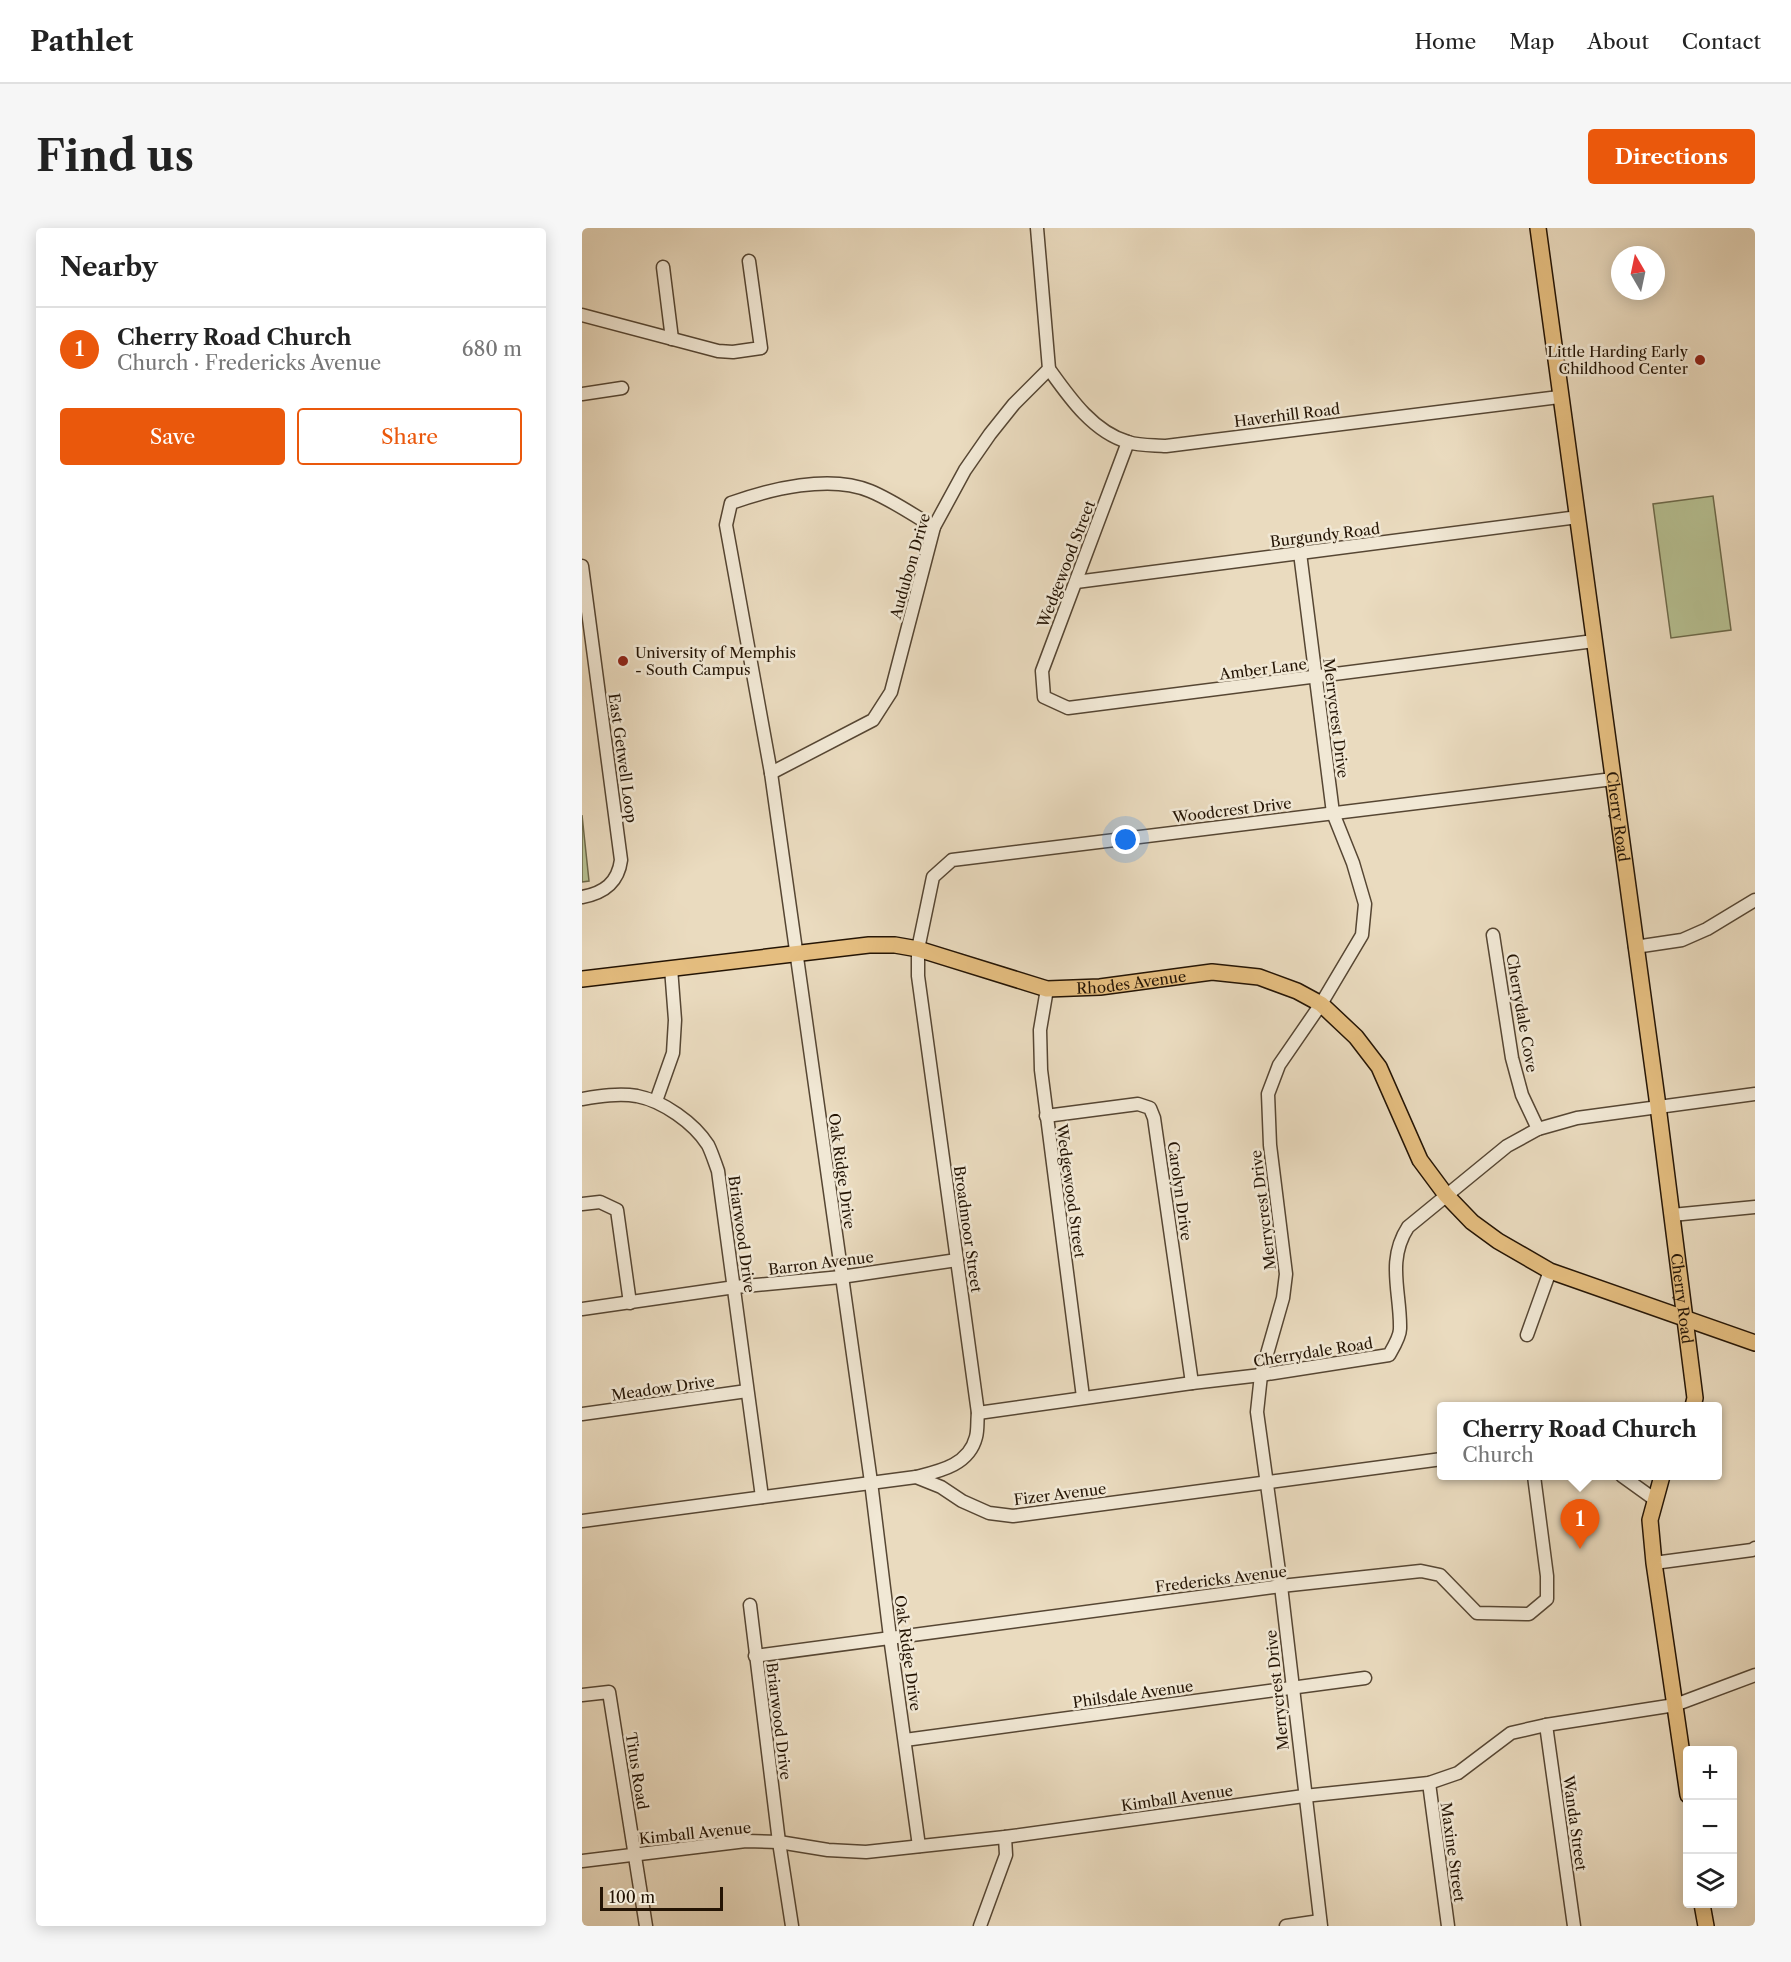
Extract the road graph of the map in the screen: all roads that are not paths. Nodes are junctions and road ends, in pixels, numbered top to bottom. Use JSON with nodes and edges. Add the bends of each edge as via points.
{"nodes":[{"id":1,"x":1037,"y":228,"type":"edge"},
{"id":2,"x":1538,"y":228,"type":"edge"},
{"id":3,"x":749,"y":261,"type":"dead end"},
{"id":4,"x":663,"y":267,"type":"dead end"},
{"id":5,"x":582,"y":315,"type":"edge"},
{"id":6,"x":672,"y":339,"type":"junction"},
{"id":7,"x":1049,"y":369,"type":"junction"},
{"id":8,"x":622,"y":388,"type":"dead end"},
{"id":9,"x":582,"y":394,"type":"edge"},
{"id":10,"x":1559,"y":397,"type":"junction"},
{"id":11,"x":1128,"y":442,"type":"junction"},
{"id":12,"x":1578,"y":517,"type":"junction"},
{"id":13,"x":934,"y":527,"type":"junction"},
{"id":14,"x":1300,"y":553,"type":"junction"},
{"id":15,"x":582,"y":566,"type":"edge"},
{"id":16,"x":1076,"y":582,"type":"junction"},
{"id":17,"x":1594,"y":641,"type":"junction"},
{"id":18,"x":1315,"y":677,"type":"junction"},
{"id":19,"x":1044,"y":697,"type":"joint"},
{"id":20,"x":771,"y":773,"type":"junction"},
{"id":21,"x":1612,"y":779,"type":"junction"},
{"id":22,"x":1332,"y":813,"type":"junction"},
{"id":23,"x":582,"y":897,"type":"edge"},
{"id":24,"x":1755,"y":900,"type":"edge"},
{"id":25,"x":1493,"y":935,"type":"dead end"},
{"id":26,"x":1635,"y":947,"type":"junction"},
{"id":27,"x":918,"y":949,"type":"junction"},
{"id":28,"x":797,"y":954,"type":"junction"},
{"id":29,"x":672,"y":968,"type":"junction"},
{"id":30,"x":582,"y":979,"type":"edge"},
{"id":31,"x":1047,"y":989,"type":"junction"},
{"id":32,"x":1321,"y":1004,"type":"junction"},
{"id":33,"x":1755,"y":1094,"type":"edge"},
{"id":34,"x":582,"y":1099,"type":"edge"},
{"id":35,"x":656,"y":1101,"type":"junction"},
{"id":36,"x":1658,"y":1106,"type":"junction"},
{"id":37,"x":1046,"y":1116,"type":"junction"},
{"id":38,"x":1538,"y":1129,"type":"junction"},
{"id":39,"x":1446,"y":1195,"type":"junction"},
{"id":40,"x":582,"y":1204,"type":"edge"},
{"id":41,"x":1755,"y":1207,"type":"edge"},
{"id":42,"x":1672,"y":1215,"type":"junction"},
{"id":43,"x":957,"y":1260,"type":"junction"},
{"id":44,"x":1550,"y":1271,"type":"junction"},
{"id":45,"x":841,"y":1277,"type":"junction"},
{"id":46,"x":735,"y":1287,"type":"junction"},
{"id":47,"x":630,"y":1303,"type":"junction"},
{"id":48,"x":582,"y":1309,"type":"edge"},
{"id":49,"x":1684,"y":1318,"type":"junction"},
{"id":50,"x":1527,"y":1335,"type":"dead end"},
{"id":51,"x":1755,"y":1343,"type":"edge"},
{"id":52,"x":1262,"y":1375,"type":"junction"},
{"id":53,"x":1192,"y":1383,"type":"junction"},
{"id":54,"x":747,"y":1391,"type":"junction"},
{"id":55,"x":1083,"y":1397,"type":"junction"},
{"id":56,"x":1694,"y":1402,"type":"edge"},
{"id":57,"x":978,"y":1413,"type":"junction"},
{"id":58,"x":582,"y":1414,"type":"edge"},
{"id":59,"x":1437,"y":1460,"type":"edge"},
{"id":60,"x":916,"y":1477,"type":"junction"},
{"id":61,"x":1535,"y":1480,"type":"edge"},
{"id":62,"x":1628,"y":1480,"type":"edge"},
{"id":63,"x":1661,"y":1480,"type":"edge"},
{"id":64,"x":871,"y":1482,"type":"junction"},
{"id":65,"x":1266,"y":1482,"type":"junction"},
{"id":66,"x":762,"y":1497,"type":"junction"},
{"id":67,"x":1654,"y":1499,"type":"junction"},
{"id":68,"x":582,"y":1521,"type":"edge"},
{"id":69,"x":1755,"y":1548,"type":"edge"},
{"id":70,"x":1654,"y":1563,"type":"junction"},
{"id":71,"x":1281,"y":1586,"type":"junction"},
{"id":72,"x":750,"y":1605,"type":"dead end"},
{"id":73,"x":890,"y":1637,"type":"junction"},
{"id":74,"x":756,"y":1656,"type":"junction"},
{"id":75,"x":1755,"y":1675,"type":"edge"},
{"id":76,"x":1365,"y":1678,"type":"dead end"},
{"id":77,"x":1292,"y":1688,"type":"junction"},
{"id":78,"x":582,"y":1695,"type":"edge"},
{"id":79,"x":1675,"y":1706,"type":"junction"},
{"id":80,"x":1546,"y":1725,"type":"junction"},
{"id":81,"x":905,"y":1740,"type":"junction"},
{"id":82,"x":1683,"y":1761,"type":"edge"},
{"id":83,"x":1429,"y":1783,"type":"junction"},
{"id":84,"x":1304,"y":1796,"type":"junction"},
{"id":85,"x":1005,"y":1837,"type":"junction"},
{"id":86,"x":779,"y":1842,"type":"junction"},
{"id":87,"x":919,"y":1846,"type":"junction"},
{"id":88,"x":636,"y":1854,"type":"junction"},
{"id":89,"x":582,"y":1861,"type":"edge"},
{"id":90,"x":1703,"y":1908,"type":"edge"},
{"id":91,"x":1320,"y":1924,"type":"edge"},
{"id":92,"x":646,"y":1926,"type":"edge"},
{"id":93,"x":792,"y":1926,"type":"edge"},
{"id":94,"x":980,"y":1926,"type":"edge"},
{"id":95,"x":1286,"y":1926,"type":"edge"},
{"id":96,"x":1448,"y":1926,"type":"edge"},
{"id":97,"x":1574,"y":1926,"type":"edge"},
{"id":98,"x":1706,"y":1926,"type":"edge"}],
"edges":[{"from":1,"to":7,"type":"street"},
{"from":2,"to":10,"type":"main road","name":"Cherry Road"},
{"from":3,"to":6,"type":"street","via":[[761,348],[718,351]]},
{"from":4,"to":6,"type":"street"},
{"from":5,"to":6,"type":"street"},
{"from":7,"to":11,"type":"street","name":"Haverhill Road","via":[[1081,411]]},
{"from":7,"to":13,"type":"street","name":"Audubon Drive","via":[[990,434]]},
{"from":8,"to":9,"type":"street"},
{"from":10,"to":11,"type":"street","name":"Haverhill Road","via":[[1166,446]]},
{"from":10,"to":12,"type":"main road","name":"Cherry Road"},
{"from":11,"to":16,"type":"street","name":"Wedgewood Street"},
{"from":12,"to":14,"type":"street","name":"Burgundy Road"},
{"from":12,"to":17,"type":"main road","name":"Cherry Road"},
{"from":13,"to":20,"type":"street","name":"Audubon Drive","via":[[891,692],[873,720]]},
{"from":13,"to":20,"type":"street","name":"Oak Ridge Drive","via":[[869,490],[833,482],[761,492],[731,502],[726,525]]},
{"from":14,"to":16,"type":"street","name":"Burgundy Road"},
{"from":14,"to":18,"type":"street","name":"Merrycrest Drive"},
{"from":15,"to":23,"type":"street","name":"East Getwell Loop","via":[[621,860],[620,870],[607,889]]},
{"from":16,"to":19,"type":"street","name":"Wedgewood Street","via":[[1041,671]]},
{"from":17,"to":18,"type":"street","name":"Amber Lane"},
{"from":17,"to":21,"type":"main road","name":"Cherry Road"},
{"from":18,"to":19,"type":"street","name":"Amber Lane","via":[[1068,708]]},
{"from":18,"to":22,"type":"street","name":"Merrycrest Drive"},
{"from":20,"to":28,"type":"street","name":"Oak Ridge Drive"},
{"from":21,"to":22,"type":"street","name":"Woodcrest Drive"},
{"from":21,"to":26,"type":"main road","name":"Cherry Road"},
{"from":22,"to":27,"type":"street","name":"Woodcrest Drive","via":[[952,861],[933,877]]},
{"from":22,"to":32,"type":"street","name":"Merrycrest Drive","via":[[1365,904],[1362,935]]},
{"from":24,"to":26,"type":"street","via":[[1682,940]]},
{"from":25,"to":38,"type":"street","name":"Cherrydale Cove","via":[[1512,1058],[1522,1095]]},
{"from":26,"to":36,"type":"main road","name":"Cherry Road"},
{"from":27,"to":28,"type":"main road","name":"Rhodes Avenue","via":[[869,945]]},
{"from":27,"to":31,"type":"main road","name":"Rhodes Avenue"},
{"from":27,"to":43,"type":"street","name":"Broadmoor Street","via":[[918,976]]},
{"from":28,"to":29,"type":"main road","name":"Rhodes Avenue"},
{"from":28,"to":45,"type":"street","name":"Oak Ridge Drive"},
{"from":29,"to":30,"type":"main road","name":"Rhodes Avenue"},
{"from":29,"to":35,"type":"street","via":[[673,1053]]},
{"from":31,"to":32,"type":"main road","name":"Rhodes Avenue","via":[[1100,987],[1212,972],[1259,977]]},
{"from":31,"to":37,"type":"street","name":"Wedgewood Street","via":[[1040,1030]]},
{"from":32,"to":39,"type":"main road","name":"Rhodes Avenue","via":[[1356,1037],[1379,1067],[1420,1160]]},
{"from":32,"to":52,"type":"street","name":"Merrycrest Drive","via":[[1279,1065],[1268,1094],[1270,1145],[1286,1274]]},
{"from":33,"to":36,"type":"street","name":"Cherrydale Road"},
{"from":34,"to":35,"type":"street","via":[[610,1095]]},
{"from":35,"to":46,"type":"street","name":"Briarwood Drive","via":[[687,1122],[708,1145],[718,1171]]},
{"from":36,"to":38,"type":"street","name":"Cherrydale Road","via":[[1577,1118]]},
{"from":36,"to":42,"type":"main road","name":"Cherry Road"},
{"from":37,"to":53,"type":"street","name":"Carolyn Drive","via":[[1138,1104],[1150,1108]]},
{"from":37,"to":55,"type":"street","name":"Wedgewood Street"},
{"from":38,"to":39,"type":"street","name":"Cherrydale Road","via":[[1507,1146]]},
{"from":39,"to":44,"type":"main road","name":"Rhodes Avenue","via":[[1472,1222]]},
{"from":39,"to":52,"type":"street","name":"Cherrydale Road","via":[[1408,1227],[1399,1241],[1395,1275],[1400,1332],[1389,1355]]},
{"from":40,"to":47,"type":"street","via":[[600,1202],[616,1210]]},
{"from":41,"to":42,"type":"street"},
{"from":42,"to":49,"type":"main road","name":"Cherry Road"},
{"from":43,"to":45,"type":"street","name":"Barron Avenue"},
{"from":43,"to":57,"type":"street","name":"Broadmoor Street"},
{"from":44,"to":49,"type":"main road","name":"Rhodes Avenue"},
{"from":44,"to":50,"type":"street"},
{"from":45,"to":46,"type":"street","name":"Barron Avenue"},
{"from":45,"to":64,"type":"street","name":"Oak Ridge Drive"},
{"from":46,"to":47,"type":"street","name":"Barron Avenue"},
{"from":46,"to":54,"type":"street","name":"Briarwood Drive"},
{"from":47,"to":48,"type":"street","name":"Barron Avenue"},
{"from":49,"to":51,"type":"main road","name":"Rhodes Avenue"},
{"from":49,"to":56,"type":"main road","name":"Cherry Road"},
{"from":52,"to":53,"type":"street","name":"Cherrydale Road"},
{"from":52,"to":65,"type":"street","name":"Merrycrest Drive","via":[[1257,1412]]},
{"from":53,"to":55,"type":"street","name":"Cherrydale Road"},
{"from":54,"to":58,"type":"street","name":"Meadow Drive"},
{"from":54,"to":66,"type":"street","name":"Briarwood Drive"},
{"from":55,"to":57,"type":"street","name":"Cherrydale Road"},
{"from":57,"to":60,"type":"street","name":"Broadmoor Street","via":[[976,1437],[968,1454],[944,1471]]},
{"from":59,"to":65,"type":"street","name":"Fizer Avenue"},
{"from":60,"to":64,"type":"street","name":"Fizer Avenue"},
{"from":60,"to":65,"type":"street","name":"Fizer Avenue","via":[[989,1513],[1013,1516]]},
{"from":61,"to":71,"type":"street","name":"Fredericks Avenue","via":[[1547,1599],[1529,1614],[1476,1613],[1440,1575],[1421,1571]]},
{"from":62,"to":67,"type":"street"},
{"from":63,"to":67,"type":"main road"},
{"from":64,"to":66,"type":"street","name":"Fizer Avenue"},
{"from":64,"to":73,"type":"street","name":"Oak Ridge Drive"},
{"from":65,"to":71,"type":"street","name":"Merrycrest Drive"},
{"from":66,"to":68,"type":"street","name":"Fizer Avenue"},
{"from":67,"to":70,"type":"main road","via":[[1650,1520]]},
{"from":69,"to":70,"type":"street"},
{"from":70,"to":79,"type":"main road"},
{"from":71,"to":73,"type":"street","name":"Fredericks Avenue"},
{"from":71,"to":77,"type":"street","name":"Merrycrest Drive"},
{"from":72,"to":74,"type":"street","name":"Briarwood Drive"},
{"from":73,"to":74,"type":"street","name":"Fredericks Avenue"},
{"from":73,"to":81,"type":"street","name":"Oak Ridge Drive"},
{"from":74,"to":86,"type":"street","name":"Briarwood Drive"},
{"from":75,"to":79,"type":"street","name":"Kimball Avenue"},
{"from":76,"to":77,"type":"street","name":"Philsdale Avenue"},
{"from":77,"to":81,"type":"street","name":"Philsdale Avenue"},
{"from":77,"to":84,"type":"street","name":"Merrycrest Drive"},
{"from":78,"to":88,"type":"street","name":"Titus Road","via":[[609,1692]]},
{"from":79,"to":80,"type":"street","name":"Kimball Avenue"},
{"from":79,"to":82,"type":"main road"},
{"from":80,"to":83,"type":"street","name":"Kimball Avenue","via":[[1511,1733],[1458,1773]]},
{"from":80,"to":97,"type":"street","name":"Wanda Street"},
{"from":81,"to":87,"type":"street","name":"Oak Ridge Drive"},
{"from":83,"to":84,"type":"street","name":"Kimball Avenue"},
{"from":83,"to":96,"type":"street","name":"Maxine Street"},
{"from":84,"to":85,"type":"street","name":"Kimball Avenue"},
{"from":84,"to":91,"type":"street","name":"Merrycrest Drive"},
{"from":85,"to":87,"type":"street","name":"Kimball Avenue"},
{"from":85,"to":94,"type":"street","via":[[1006,1855]]},
{"from":86,"to":87,"type":"street","name":"Kimball Avenue","via":[[866,1852]]},
{"from":86,"to":88,"type":"street","name":"Kimball Avenue","via":[[746,1841]]},
{"from":86,"to":93,"type":"street","name":"Briarwood Drive"},
{"from":88,"to":89,"type":"street","name":"Kimball Avenue"},
{"from":88,"to":92,"type":"street","name":"Titus Road"},
{"from":90,"to":98,"type":"main road"},
{"from":91,"to":95,"type":"street"}]}
